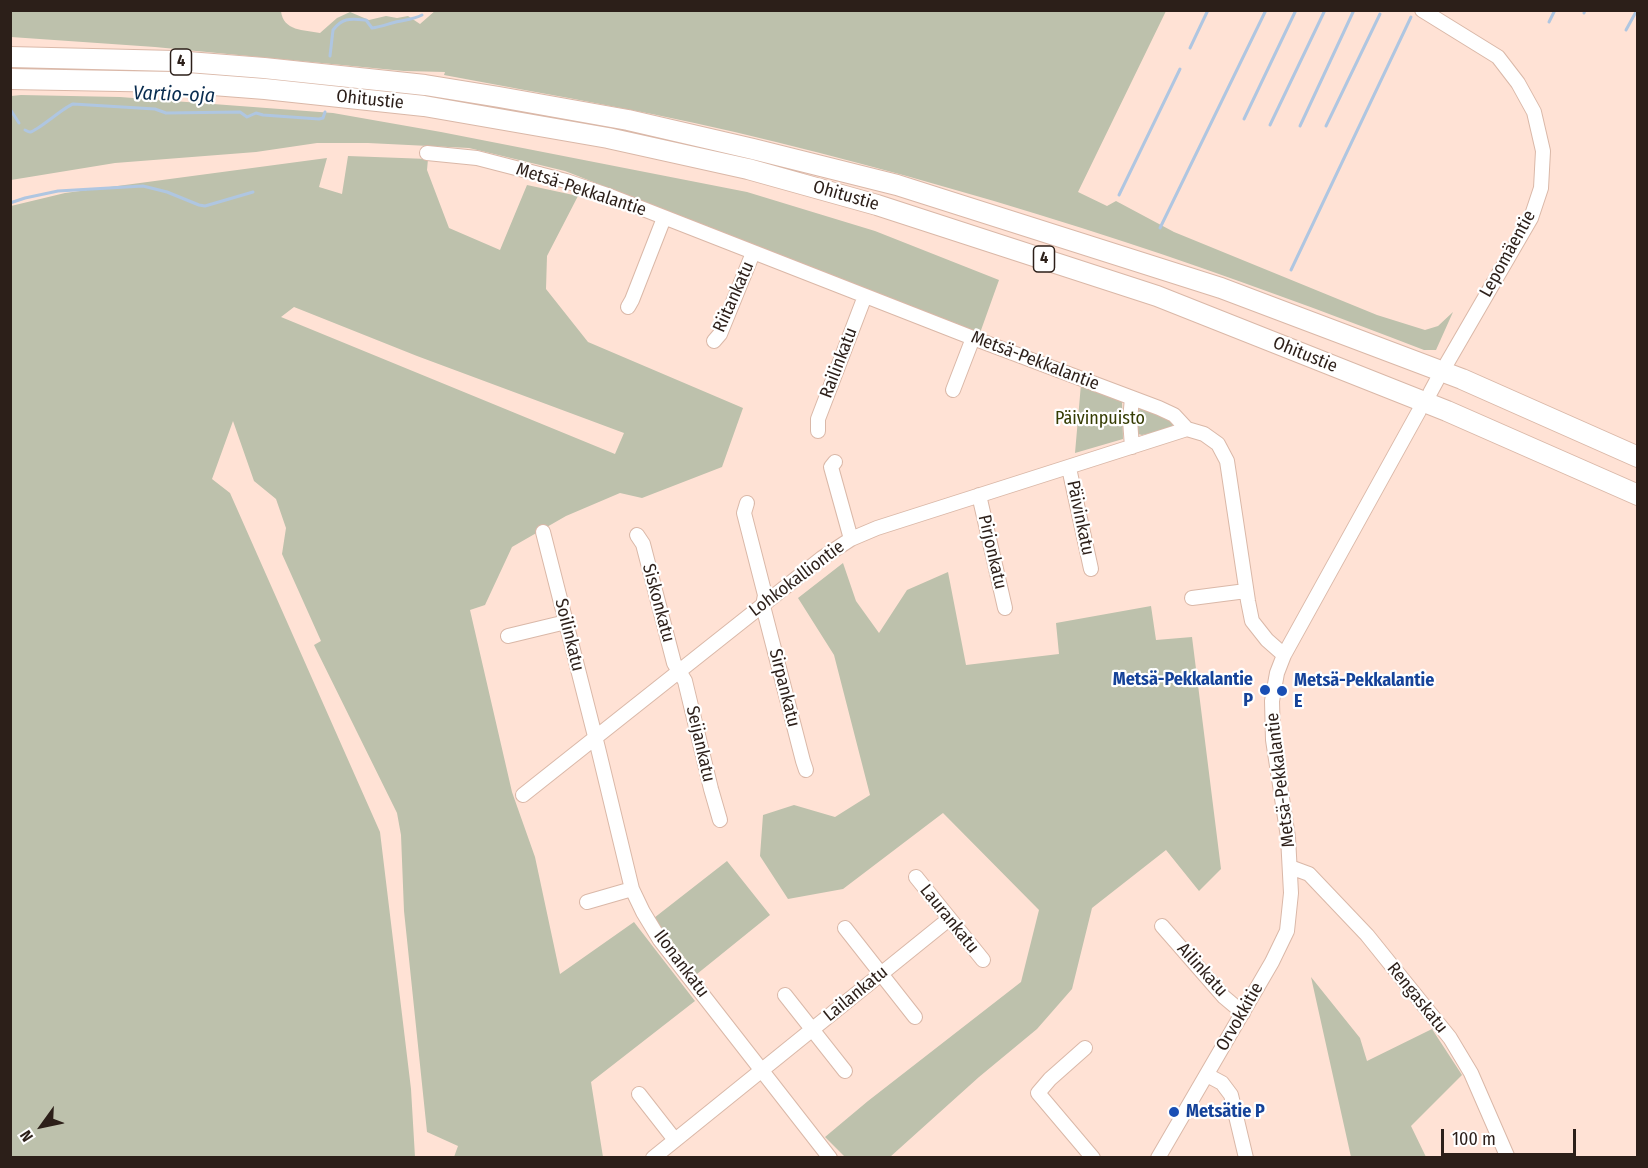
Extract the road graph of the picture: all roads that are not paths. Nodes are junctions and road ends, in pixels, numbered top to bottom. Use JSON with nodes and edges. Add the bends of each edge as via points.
{"nodes":[{"id":1,"x":1422,"y":10,"type":"edge"},
{"id":2,"x":10,"y":48,"type":"edge"},
{"id":3,"x":10,"y":57,"type":"edge"},
{"id":4,"x":78,"y":59,"type":"junction"},
{"id":5,"x":10,"y":79,"type":"edge"},
{"id":6,"x":71,"y":80,"type":"junction"},
{"id":7,"x":10,"y":84,"type":"edge"},
{"id":8,"x":427,"y":153,"type":"dead end"},
{"id":9,"x":664,"y":218,"type":"junction"},
{"id":10,"x":753,"y":253,"type":"junction"},
{"id":11,"x":865,"y":296,"type":"junction"},
{"id":12,"x":628,"y":307,"type":"dead end"},
{"id":13,"x":973,"y":338,"type":"junction"},
{"id":14,"x":714,"y":341,"type":"dead end"},
{"id":15,"x":1447,"y":363,"type":"dead end"},
{"id":16,"x":953,"y":390,"type":"dead end"},
{"id":17,"x":1132,"y":398,"type":"junction"},
{"id":18,"x":1419,"y":411,"type":"dead end"},
{"id":19,"x":1187,"y":429,"type":"junction"},
{"id":20,"x":818,"y":431,"type":"dead end"},
{"id":21,"x":1132,"y":447,"type":"junction"},
{"id":22,"x":1638,"y":457,"type":"edge"},
{"id":23,"x":835,"y":462,"type":"dead end"},
{"id":24,"x":1069,"y":468,"type":"junction"},
{"id":25,"x":979,"y":495,"type":"junction"},
{"id":26,"x":1638,"y":495,"type":"edge"},
{"id":27,"x":747,"y":503,"type":"dead end"},
{"id":28,"x":543,"y":532,"type":"dead end"},
{"id":29,"x":637,"y":535,"type":"dead end"},
{"id":30,"x":851,"y":539,"type":"junction"},
{"id":31,"x":1091,"y":569,"type":"dead end"},
{"id":32,"x":1246,"y":591,"type":"junction"},
{"id":33,"x":1192,"y":598,"type":"dead end"},
{"id":34,"x":763,"y":606,"type":"junction"},
{"id":35,"x":1005,"y":608,"type":"dead end"},
{"id":36,"x":566,"y":622,"type":"junction"},
{"id":37,"x":508,"y":636,"type":"dead end"},
{"id":38,"x":1284,"y":655,"type":"junction"},
{"id":39,"x":678,"y":670,"type":"junction"},
{"id":40,"x":595,"y":738,"type":"junction"},
{"id":41,"x":806,"y":770,"type":"dead end"},
{"id":42,"x":523,"y":795,"type":"dead end"},
{"id":43,"x":720,"y":820,"type":"dead end"},
{"id":44,"x":1290,"y":867,"type":"junction"},
{"id":45,"x":916,"y":877,"type":"dead end"},
{"id":46,"x":632,"y":889,"type":"junction"},
{"id":47,"x":587,"y":902,"type":"dead end"},
{"id":48,"x":949,"y":919,"type":"junction"},
{"id":49,"x":1162,"y":926,"type":"dead end"},
{"id":50,"x":845,"y":928,"type":"dead end"},
{"id":51,"x":983,"y":960,"type":"dead end"},
{"id":52,"x":881,"y":974,"type":"junction"},
{"id":53,"x":785,"y":995,"type":"dead end"},
{"id":54,"x":1244,"y":1013,"type":"junction"},
{"id":55,"x":915,"y":1017,"type":"dead end"},
{"id":56,"x":812,"y":1029,"type":"junction"},
{"id":57,"x":1085,"y":1048,"type":"dead end"},
{"id":58,"x":762,"y":1070,"type":"junction"},
{"id":59,"x":845,"y":1071,"type":"dead end"},
{"id":60,"x":1207,"y":1075,"type":"junction"},
{"id":61,"x":639,"y":1094,"type":"dead end"},
{"id":62,"x":675,"y":1140,"type":"junction"},
{"id":63,"x":822,"y":1155,"type":"edge"},
{"id":64,"x":653,"y":1158,"type":"edge"},
{"id":65,"x":1093,"y":1158,"type":"edge"},
{"id":66,"x":1158,"y":1158,"type":"edge"},
{"id":67,"x":1246,"y":1158,"type":"edge"},
{"id":68,"x":1508,"y":1158,"type":"edge"}],
"edges":[{"from":1,"to":15,"type":"street","name":"Lepomäentie","via":[[1498,57],[1534,112],[1543,151],[1541,188],[1531,218]]},
{"from":2,"to":4,"type":"highway"},
{"from":3,"to":4,"type":"highway","name":"Ohitustie","number":"4"},
{"from":4,"to":22,"type":"highway","name":"Ohitustie","number":"4","via":[[175,61],[425,85],[628,120],[897,185],[1221,288],[1462,379]]},
{"from":5,"to":6,"type":"highway","name":"Ohitustie","number":"4"},
{"from":6,"to":7,"type":"highway"},
{"from":6,"to":26,"type":"highway","name":"Ohitustie","number":"4","via":[[197,84],[424,106],[608,138],[758,172],[877,205],[1157,296],[1447,411]]},
{"from":8,"to":9,"type":"street","name":"Metsä-Pekkalantie","via":[[477,158],[566,181]]},
{"from":9,"to":10,"type":"street","name":"Metsä-Pekkalantie"},
{"from":9,"to":12,"type":"street"},
{"from":10,"to":11,"type":"street","name":"Metsä-Pekkalantie"},
{"from":10,"to":14,"type":"street","name":"Riitankatu"},
{"from":11,"to":13,"type":"street","name":"Metsä-Pekkalantie"},
{"from":11,"to":20,"type":"street","name":"Railinkatu","via":[[818,419]]},
{"from":13,"to":16,"type":"street"},
{"from":13,"to":17,"type":"street","name":"Metsä-Pekkalantie"},
{"from":17,"to":19,"type":"street","name":"Metsä-Pekkalantie","via":[[1174,415]]},
{"from":17,"to":21,"type":"street"},
{"from":18,"to":38,"type":"street"},
{"from":19,"to":21,"type":"street","name":"Lohkokalliontie"},
{"from":19,"to":32,"type":"street","name":"Metsä-Pekkalantie","via":[[1218,444],[1227,461]]},
{"from":21,"to":24,"type":"street","name":"Lohkokalliontie"},
{"from":23,"to":30,"type":"street","via":[[831,467]]},
{"from":24,"to":25,"type":"street","name":"Lohkokalliontie"},
{"from":24,"to":31,"type":"street","name":"Päivinkatu"},
{"from":25,"to":30,"type":"street","name":"Lohkokalliontie"},
{"from":25,"to":35,"type":"street","name":"Pirjonkatu"},
{"from":27,"to":34,"type":"street","name":"Sirpankatu","via":[[744,513],[765,595]]},
{"from":28,"to":36,"type":"street","name":"Soilinkatu"},
{"from":29,"to":39,"type":"street","name":"Siskonkatu","via":[[643,544]]},
{"from":30,"to":34,"type":"street","name":"Lohkokalliontie"},
{"from":32,"to":33,"type":"street"},
{"from":32,"to":38,"type":"street","name":"Metsä-Pekkalantie","via":[[1252,621]]},
{"from":34,"to":39,"type":"street","name":"Lohkokalliontie"},
{"from":34,"to":41,"type":"street","name":"Sirpankatu"},
{"from":36,"to":37,"type":"street"},
{"from":36,"to":40,"type":"street","name":"Soilinkatu"},
{"from":38,"to":44,"type":"street","name":"Metsä-Pekkalantie","via":[[1272,701]]},
{"from":39,"to":40,"type":"street","name":"Lohkokalliontie"},
{"from":39,"to":43,"type":"street","name":"Seijankatu","via":[[685,681]]},
{"from":40,"to":42,"type":"street","name":"Lohkokalliontie"},
{"from":40,"to":46,"type":"street","name":"Ilonankatu"},
{"from":44,"to":54,"type":"street","name":"Orvokkitie","via":[[1287,931]]},
{"from":44,"to":68,"type":"street","name":"Rengaskatu","via":[[1309,874],[1367,935],[1450,1038],[1471,1073]]},
{"from":45,"to":48,"type":"street","name":"Laurankatu"},
{"from":46,"to":47,"type":"street"},
{"from":46,"to":58,"type":"street","name":"Ilonankatu","via":[[660,940]]},
{"from":48,"to":51,"type":"street","name":"Laurankatu"},
{"from":48,"to":52,"type":"street","name":"Lailankatu"},
{"from":49,"to":54,"type":"street","name":"Ailinkatu","via":[[1224,997]]},
{"from":50,"to":52,"type":"street"},
{"from":52,"to":55,"type":"street"},
{"from":52,"to":56,"type":"street","name":"Lailankatu"},
{"from":53,"to":56,"type":"street"},
{"from":54,"to":60,"type":"street","name":"Orvokkitie"},
{"from":56,"to":58,"type":"street","name":"Lailankatu"},
{"from":56,"to":59,"type":"street"},
{"from":57,"to":65,"type":"street","via":[[1038,1094]]},
{"from":58,"to":62,"type":"street","name":"Lailankatu"},
{"from":58,"to":63,"type":"street","name":"Ilonankatu"},
{"from":60,"to":66,"type":"street","name":"Orvokkitie"},
{"from":60,"to":67,"type":"street","via":[[1222,1083],[1231,1095]]},
{"from":61,"to":62,"type":"street"},
{"from":62,"to":64,"type":"street","name":"Lailankatu"}]}
